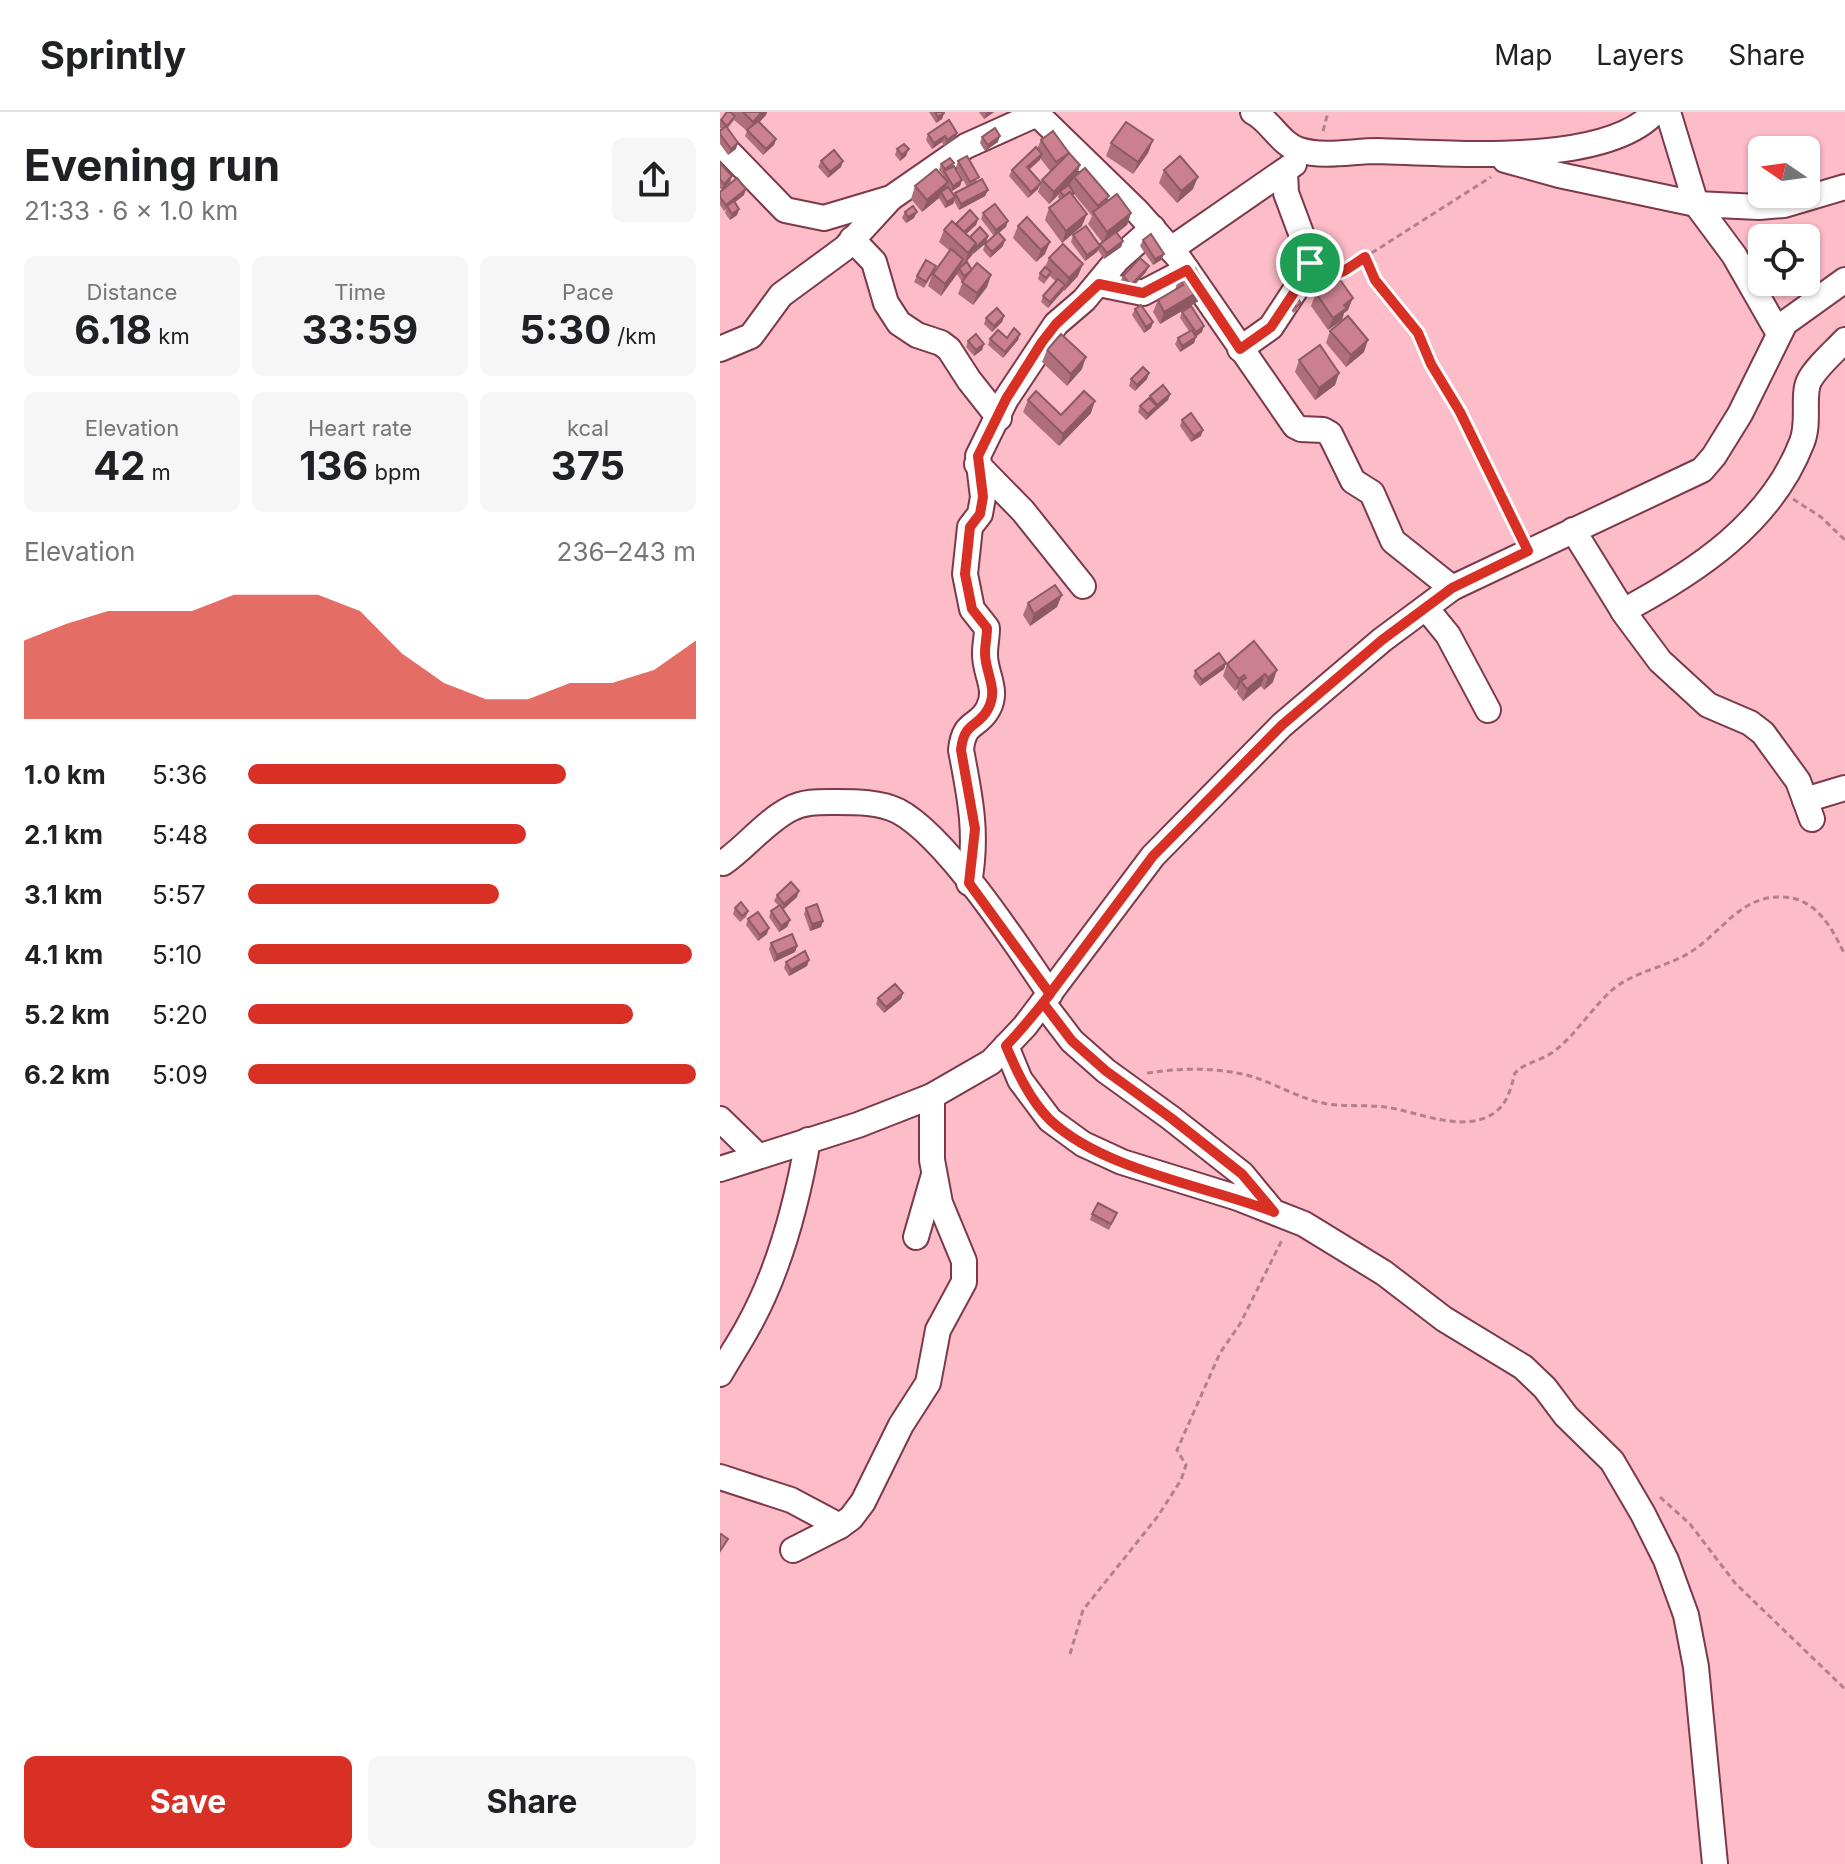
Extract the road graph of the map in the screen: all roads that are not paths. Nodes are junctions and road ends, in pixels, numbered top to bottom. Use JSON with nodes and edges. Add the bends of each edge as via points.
{"nodes":[{"id":1,"x":1253,"y":112,"type":"edge"},
{"id":2,"x":1655,"y":112,"type":"edge"},
{"id":3,"x":1668,"y":112,"type":"edge"},
{"id":4,"x":1056,"y":118,"type":"edge"},
{"id":5,"x":720,"y":143,"type":"edge"},
{"id":6,"x":1316,"y":154,"type":"junction"},
{"id":7,"x":1487,"y":155,"type":"junction"},
{"id":8,"x":1285,"y":172,"type":"junction"},
{"id":9,"x":1845,"y":187,"type":"edge"},
{"id":10,"x":891,"y":198,"type":"junction"},
{"id":11,"x":1696,"y":204,"type":"junction"},
{"id":12,"x":1153,"y":228,"type":"junction"},
{"id":13,"x":852,"y":239,"type":"junction"},
{"id":14,"x":1171,"y":249,"type":"junction"},
{"id":15,"x":1187,"y":270,"type":"junction"},
{"id":16,"x":1845,"y":280,"type":"edge"},
{"id":17,"x":1099,"y":284,"type":"junction"},
{"id":18,"x":1778,"y":332,"type":"junction"},
{"id":19,"x":1845,"y":340,"type":"edge"},
{"id":20,"x":720,"y":349,"type":"edge"},
{"id":21,"x":1240,"y":349,"type":"junction"},
{"id":22,"x":999,"y":418,"type":"junction"},
{"id":23,"x":977,"y":464,"type":"junction"},
{"id":24,"x":1573,"y":530,"type":"junction"},
{"id":25,"x":1083,"y":586,"type":"dead end"},
{"id":26,"x":1452,"y":588,"type":"junction"},
{"id":27,"x":1426,"y":608,"type":"junction"},
{"id":28,"x":1623,"y":611,"type":"junction"},
{"id":29,"x":1488,"y":710,"type":"dead end"},
{"id":30,"x":1845,"y":788,"type":"edge"},
{"id":31,"x":723,"y":863,"type":"dead end"},
{"id":32,"x":969,"y":883,"type":"junction"},
{"id":33,"x":1046,"y":998,"type":"junction"},
{"id":34,"x":1006,"y":1046,"type":"junction"},
{"id":35,"x":932,"y":1096,"type":"junction"},
{"id":36,"x":720,"y":1119,"type":"edge"},
{"id":37,"x":808,"y":1140,"type":"junction"},
{"id":38,"x":758,"y":1156,"type":"junction"},
{"id":39,"x":720,"y":1169,"type":"edge"},
{"id":40,"x":934,"y":1174,"type":"junction"},
{"id":41,"x":1284,"y":1216,"type":"junction"},
{"id":42,"x":916,"y":1237,"type":"dead end"},
{"id":43,"x":720,"y":1374,"type":"edge"},
{"id":44,"x":720,"y":1477,"type":"edge"},
{"id":45,"x":840,"y":1526,"type":"junction"},
{"id":46,"x":793,"y":1550,"type":"dead end"},
{"id":47,"x":1715,"y":1864,"type":"edge"}],
"edges":[{"from":1,"to":6,"type":"street","via":[[1287,143]]},
{"from":2,"to":7,"type":"street","via":[[1617,138]]},
{"from":3,"to":11,"type":"street"},
{"from":4,"to":10,"type":"street","via":[[1034,114],[966,146]]},
{"from":4,"to":12,"type":"street"},
{"from":5,"to":10,"type":"street","via":[[793,213],[824,218]]},
{"from":6,"to":7,"type":"street"},
{"from":6,"to":8,"type":"street"},
{"from":7,"to":11,"type":"street"},
{"from":8,"to":14,"type":"street"},
{"from":8,"to":21,"type":"street","via":[[1286,193],[1310,263],[1271,327]]},
{"from":9,"to":11,"type":"street","via":[[1784,205]]},
{"from":10,"to":13,"type":"street"},
{"from":11,"to":18,"type":"street","via":[[1734,255]]},
{"from":12,"to":14,"type":"street"},
{"from":12,"to":17,"type":"street"},
{"from":13,"to":20,"type":"street","via":[[781,295],[751,336]]},
{"from":13,"to":22,"type":"street","via":[[874,262],[886,303],[899,323],[949,349]]},
{"from":14,"to":15,"type":"street"},
{"from":15,"to":17,"type":"street","via":[[1143,293]]},
{"from":15,"to":21,"type":"street"},
{"from":16,"to":18,"type":"street"},
{"from":17,"to":22,"type":"street","via":[[1042,342]]},
{"from":18,"to":24,"type":"street","via":[[1740,414],[1702,470]]},
{"from":19,"to":28,"type":"street","via":[[1809,381],[1803,440],[1777,488],[1712,557]]},
{"from":21,"to":26,"type":"street","via":[[1295,426],[1332,436],[1353,481],[1372,493],[1393,541]]},
{"from":22,"to":23,"type":"street"},
{"from":23,"to":25,"type":"street"},
{"from":23,"to":32,"type":"street","via":[[983,497],[980,514],[970,527],[965,574],[972,609],[987,628],[985,654],[993,688],[988,710],[962,738],[975,829]]},
{"from":24,"to":26,"type":"street"},
{"from":24,"to":28,"type":"street"},
{"from":26,"to":27,"type":"street"},
{"from":27,"to":29,"type":"street","via":[[1448,635]]},
{"from":27,"to":33,"type":"street","via":[[1282,725],[1212,793],[1153,856]]},
{"from":28,"to":30,"type":"street","via":[[1660,661],[1708,705],[1763,733],[1798,781],[1808,809]]},
{"from":31,"to":32,"type":"street","via":[[789,809],[851,802],[894,809],[911,819]]},
{"from":32,"to":33,"type":"street"},
{"from":33,"to":34,"type":"street"},
{"from":33,"to":41,"type":"street","via":[[1072,1041],[1242,1174]]},
{"from":34,"to":35,"type":"street","via":[[991,1062]]},
{"from":34,"to":41,"type":"street","via":[[1020,1080],[1050,1120],[1083,1144]]},
{"from":35,"to":37,"type":"street"},
{"from":35,"to":40,"type":"street"},
{"from":36,"to":38,"type":"street"},
{"from":37,"to":38,"type":"street"},
{"from":37,"to":43,"type":"street","via":[[776,1264]]},
{"from":38,"to":39,"type":"street"},
{"from":40,"to":42,"type":"street"},
{"from":40,"to":45,"type":"street","via":[[944,1216],[964,1261],[964,1282],[938,1330],[921,1396],[863,1502]]},
{"from":41,"to":47,"type":"street","via":[[1384,1273],[1444,1319],[1523,1367],[1612,1461],[1666,1560],[1686,1615]]},
{"from":44,"to":45,"type":"street","via":[[791,1500]]},
{"from":45,"to":46,"type":"street"}]}
